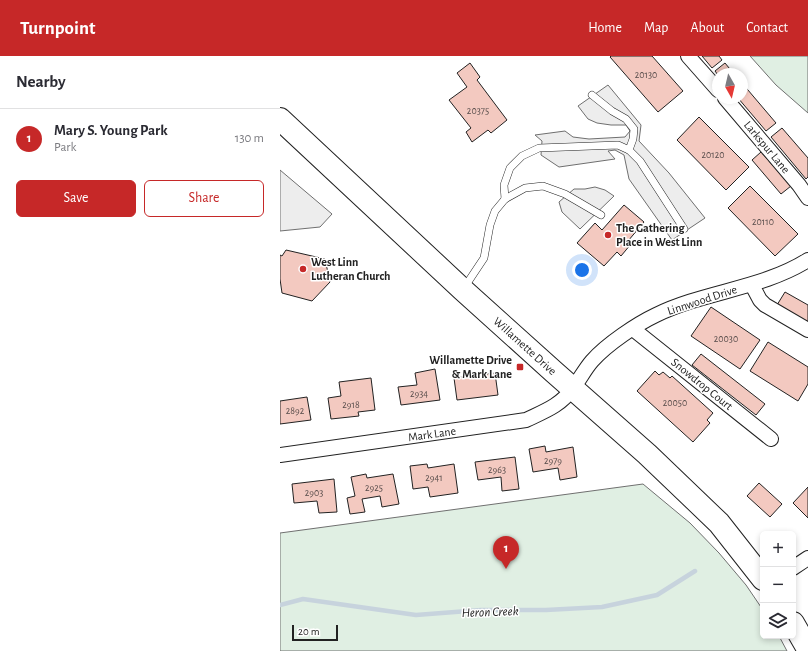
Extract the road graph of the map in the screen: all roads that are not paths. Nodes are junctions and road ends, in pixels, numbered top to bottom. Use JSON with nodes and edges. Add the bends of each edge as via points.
{"nodes":[{"id":1,"x":688,"y":56,"type":"edge"},
{"id":2,"x":712,"y":83,"type":"edge"},
{"id":3,"x":592,"y":95,"type":"dead end"},
{"id":4,"x":730,"y":104,"type":"edge"},
{"id":5,"x":280,"y":119,"type":"edge"},
{"id":6,"x":629,"y":150,"type":"junction"},
{"id":7,"x":808,"y":198,"type":"edge"},
{"id":8,"x":505,"y":199,"type":"junction"},
{"id":9,"x":600,"y":215,"type":"dead end"},
{"id":10,"x":684,"y":229,"type":"dead end"},
{"id":11,"x":808,"y":260,"type":"edge"},
{"id":12,"x":752,"y":284,"type":"junction"},
{"id":13,"x":463,"y":290,"type":"junction"},
{"id":14,"x":633,"y":328,"type":"junction"},
{"id":15,"x":808,"y":330,"type":"edge"},
{"id":16,"x":573,"y":388,"type":"junction"},
{"id":17,"x":771,"y":439,"type":"dead end"},
{"id":18,"x":280,"y":455,"type":"edge"},
{"id":19,"x":808,"y":558,"type":"edge"},
{"id":20,"x":794,"y":567,"type":"edge"},
{"id":21,"x":760,"y":575,"type":"edge"},
{"id":22,"x":796,"y":628,"type":"edge"},
{"id":23,"x":808,"y":649,"type":"edge"}],
"edges":[{"from":1,"to":2,"type":"street"},
{"from":3,"to":6,"type":"lane","via":[[626,119],[634,129]]},
{"from":4,"to":7,"type":"street","name":"Larkspur Lane"},
{"from":5,"to":13,"type":"main road","name":"Willamette Drive"},
{"from":6,"to":8,"type":"lane","via":[[618,145],[539,148],[522,156],[510,168],[504,185]]},
{"from":6,"to":10,"type":"lane","via":[[640,161]]},
{"from":8,"to":9,"type":"lane","via":[[525,188],[543,186],[566,194]]},
{"from":8,"to":13,"type":"lane","via":[[495,211],[490,225],[484,258]]},
{"from":11,"to":12,"type":"street","name":"Linnwood Drive","via":[[797,267]]},
{"from":12,"to":14,"type":"street","name":"Linnwood Drive","via":[[694,300],[656,315]]},
{"from":12,"to":15,"type":"street","via":[[765,305]]},
{"from":13,"to":16,"type":"main road","name":"Willamette Drive"},
{"from":14,"to":16,"type":"street","name":"Linnwood Drive","via":[[593,360]]},
{"from":14,"to":17,"type":"street","name":"Snowdrop Court"},
{"from":16,"to":18,"type":"street","name":"Mark Lane","via":[[553,407],[526,420]]},
{"from":16,"to":21,"type":"main road","name":"Willamette Drive","via":[[648,454],[719,523]]},
{"from":19,"to":20,"type":"street"},
{"from":22,"to":23,"type":"main road"}]}
